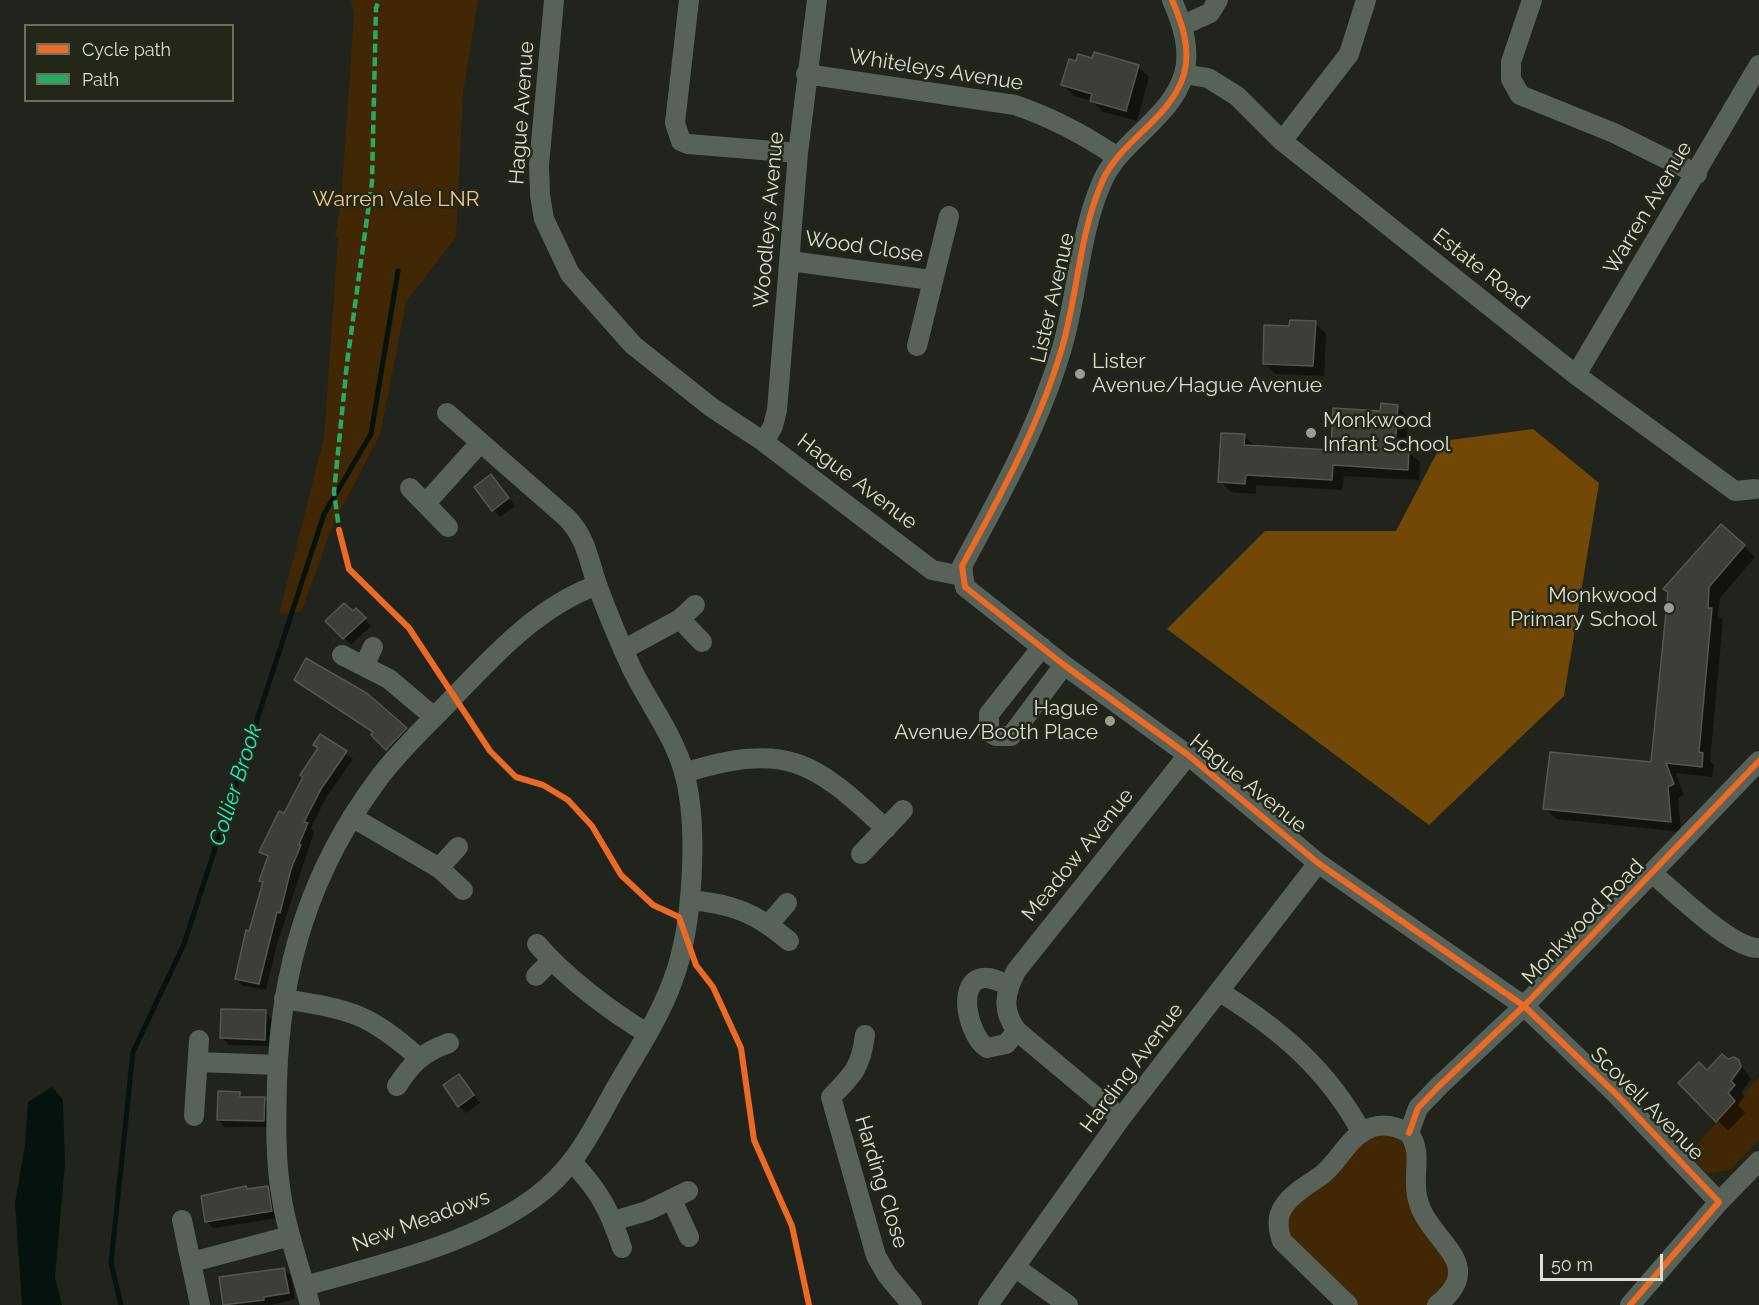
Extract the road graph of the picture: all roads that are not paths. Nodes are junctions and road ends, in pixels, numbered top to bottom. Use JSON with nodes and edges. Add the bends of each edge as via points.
{"nodes":[{"id":1,"x":554,"y":0,"type":"edge"},
{"id":2,"x":688,"y":0,"type":"edge"},
{"id":3,"x":817,"y":0,"type":"edge"},
{"id":4,"x":1172,"y":0,"type":"edge"},
{"id":5,"x":1218,"y":0,"type":"edge"},
{"id":6,"x":1366,"y":0,"type":"edge"},
{"id":7,"x":1532,"y":0,"type":"edge"},
{"id":8,"x":1183,"y":25,"type":"junction"},
{"id":9,"x":1759,"y":65,"type":"edge"},
{"id":10,"x":806,"y":74,"type":"junction"},
{"id":11,"x":1184,"y":74,"type":"junction"},
{"id":12,"x":1282,"y":141,"type":"junction"},
{"id":13,"x":798,"y":153,"type":"junction"},
{"id":14,"x":1118,"y":157,"type":"junction"},
{"id":15,"x":1697,"y":174,"type":"junction"},
{"id":16,"x":949,"y":216,"type":"dead end"},
{"id":17,"x":790,"y":261,"type":"junction"},
{"id":18,"x":931,"y":280,"type":"junction"},
{"id":19,"x":917,"y":346,"type":"dead end"},
{"id":20,"x":1576,"y":375,"type":"junction"},
{"id":21,"x":447,"y":413,"type":"dead end"},
{"id":22,"x":764,"y":442,"type":"junction"},
{"id":23,"x":480,"y":443,"type":"junction"},
{"id":24,"x":410,"y":488,"type":"dead end"},
{"id":25,"x":1758,"y":490,"type":"edge"},
{"id":26,"x":426,"y":502,"type":"junction"},
{"id":27,"x":448,"y":526,"type":"dead end"},
{"id":28,"x":962,"y":576,"type":"junction"},
{"id":29,"x":597,"y":585,"type":"junction"},
{"id":30,"x":695,"y":605,"type":"dead end"},
{"id":31,"x":680,"y":619,"type":"junction"},
{"id":32,"x":702,"y":642,"type":"dead end"},
{"id":33,"x":1042,"y":647,"type":"junction"},
{"id":34,"x":623,"y":650,"type":"junction"},
{"id":35,"x":342,"y":655,"type":"dead end"},
{"id":36,"x":1064,"y":665,"type":"junction"},
{"id":37,"x":434,"y":717,"type":"junction"},
{"id":38,"x":1188,"y":755,"type":"junction"},
{"id":39,"x":1759,"y":761,"type":"edge"},
{"id":40,"x":684,"y":773,"type":"junction"},
{"id":41,"x":903,"y":810,"type":"dead end"},
{"id":42,"x":352,"y":817,"type":"junction"},
{"id":43,"x":885,"y":829,"type":"junction"},
{"id":44,"x":458,"y":847,"type":"dead end"},
{"id":45,"x":861,"y":854,"type":"dead end"},
{"id":46,"x":1318,"y":863,"type":"junction"},
{"id":47,"x":439,"y":868,"type":"junction"},
{"id":48,"x":1653,"y":874,"type":"junction"},
{"id":49,"x":463,"y":890,"type":"dead end"},
{"id":50,"x":690,"y":900,"type":"junction"},
{"id":51,"x":787,"y":903,"type":"dead end"},
{"id":52,"x":769,"y":924,"type":"junction"},
{"id":53,"x":789,"y":940,"type":"dead end"},
{"id":54,"x":537,"y":944,"type":"dead end"},
{"id":55,"x":1759,"y":948,"type":"edge"},
{"id":56,"x":552,"y":960,"type":"junction"},
{"id":57,"x":536,"y":976,"type":"dead end"},
{"id":58,"x":1009,"y":986,"type":"junction"},
{"id":59,"x":1220,"y":992,"type":"junction"},
{"id":60,"x":284,"y":999,"type":"junction"},
{"id":61,"x":1524,"y":1006,"type":"junction"},
{"id":62,"x":1017,"y":1031,"type":"junction"},
{"id":63,"x":647,"y":1033,"type":"junction"},
{"id":64,"x":865,"y":1035,"type":"dead end"},
{"id":65,"x":199,"y":1040,"type":"dead end"},
{"id":66,"x":449,"y":1043,"type":"dead end"},
{"id":67,"x":418,"y":1058,"type":"junction"},
{"id":68,"x":198,"y":1062,"type":"junction"},
{"id":69,"x":278,"y":1065,"type":"junction"},
{"id":70,"x":397,"y":1086,"type":"dead end"},
{"id":71,"x":194,"y":1116,"type":"dead end"},
{"id":72,"x":1121,"y":1118,"type":"junction"},
{"id":73,"x":1409,"y":1132,"type":"junction"},
{"id":74,"x":1362,"y":1133,"type":"junction"},
{"id":75,"x":1759,"y":1161,"type":"edge"},
{"id":76,"x":573,"y":1163,"type":"junction"},
{"id":77,"x":1719,"y":1202,"type":"junction"},
{"id":78,"x":182,"y":1220,"type":"dead end"},
{"id":79,"x":613,"y":1221,"type":"junction"},
{"id":80,"x":290,"y":1236,"type":"junction"},
{"id":81,"x":689,"y":1237,"type":"dead end"},
{"id":82,"x":622,"y":1248,"type":"dead end"},
{"id":83,"x":192,"y":1262,"type":"junction"},
{"id":84,"x":1016,"y":1268,"type":"junction"},
{"id":85,"x":308,"y":1296,"type":"edge"},
{"id":86,"x":200,"y":1305,"type":"edge"},
{"id":87,"x":912,"y":1305,"type":"edge"},
{"id":88,"x":988,"y":1305,"type":"edge"},
{"id":89,"x":1068,"y":1305,"type":"edge"},
{"id":90,"x":1348,"y":1305,"type":"edge"},
{"id":91,"x":1437,"y":1305,"type":"edge"},
{"id":92,"x":1630,"y":1305,"type":"edge"}],
"edges":[{"from":1,"to":22,"type":"street","name":"Hague Avenue","via":[[539,165],[540,195],[544,219],[564,263],[633,345],[711,407]]},
{"from":2,"to":13,"type":"street","via":[[675,123],[681,141]]},
{"from":3,"to":10,"type":"street","name":"Woodleys Avenue"},
{"from":4,"to":8,"type":"street"},
{"from":5,"to":8,"type":"street","via":[[1210,13]]},
{"from":6,"to":12,"type":"street","via":[[1349,54]]},
{"from":7,"to":15,"type":"street","via":[[1511,62],[1511,79],[1520,95]]},
{"from":8,"to":11,"type":"street","via":[[1187,57]]},
{"from":9,"to":15,"type":"street","name":"Warren Avenue"},
{"from":10,"to":13,"type":"street","name":"Woodleys Avenue"},
{"from":10,"to":14,"type":"street","name":"Whiteleys Avenue","via":[[1015,105],[1082,133]]},
{"from":11,"to":12,"type":"street","name":"Estate Road","via":[[1208,78],[1237,96]]},
{"from":11,"to":14,"type":"street","name":"Lister Avenue","via":[[1169,103]]},
{"from":12,"to":20,"type":"street","name":"Estate Road"},
{"from":13,"to":17,"type":"street","name":"Woodleys Avenue"},
{"from":14,"to":28,"type":"street","name":"Lister Avenue","via":[[1095,198],[1082,242],[1077,288],[1061,350],[1022,456],[962,567]]},
{"from":15,"to":20,"type":"street","name":"Warren Avenue"},
{"from":16,"to":18,"type":"street","name":"Wood Close"},
{"from":17,"to":18,"type":"street","name":"Wood Close"},
{"from":17,"to":22,"type":"street","name":"Woodleys Avenue","via":[[777,410]]},
{"from":18,"to":19,"type":"street","name":"Wood Close"},
{"from":20,"to":25,"type":"street","name":"Estate Road","via":[[1735,491]]},
{"from":21,"to":23,"type":"street","name":"New Meadows"},
{"from":22,"to":28,"type":"street","name":"Hague Avenue","via":[[932,570]]},
{"from":23,"to":26,"type":"street"},
{"from":23,"to":29,"type":"street","name":"New Meadows","via":[[578,529]]},
{"from":24,"to":26,"type":"street"},
{"from":26,"to":27,"type":"street"},
{"from":28,"to":33,"type":"street","name":"Hague Avenue","via":[[975,596]]},
{"from":29,"to":34,"type":"street","name":"New Meadows"},
{"from":29,"to":37,"type":"street","via":[[569,595],[549,608]]},
{"from":30,"to":31,"type":"street"},
{"from":31,"to":32,"type":"street"},
{"from":31,"to":34,"type":"street"},
{"from":33,"to":36,"type":"street","name":"Hague Avenue"},
{"from":33,"to":36,"type":"street","via":[[989,714],[989,732],[1011,736]]},
{"from":34,"to":40,"type":"street","name":"New Meadows","via":[[673,743]]},
{"from":35,"to":37,"type":"street","via":[[369,656]]},
{"from":36,"to":38,"type":"street","name":"Hague Avenue"},
{"from":37,"to":42,"type":"street","via":[[380,777]]},
{"from":38,"to":46,"type":"street","name":"Hague Avenue"},
{"from":38,"to":58,"type":"street","name":"Meadow Avenue","via":[[1024,961]]},
{"from":39,"to":48,"type":"street","name":"Monkwood Road"},
{"from":40,"to":43,"type":"street","via":[[740,758],[785,760],[825,775]]},
{"from":40,"to":50,"type":"street","name":"New Meadows","via":[[691,847]]},
{"from":41,"to":43,"type":"street"},
{"from":42,"to":47,"type":"street"},
{"from":42,"to":60,"type":"street","via":[[306,910]]},
{"from":43,"to":45,"type":"street"},
{"from":44,"to":47,"type":"street"},
{"from":46,"to":59,"type":"street","name":"Harding Avenue"},
{"from":46,"to":61,"type":"street","name":"Hague Avenue"},
{"from":47,"to":49,"type":"street"},
{"from":48,"to":55,"type":"street","via":[[1731,937]]},
{"from":48,"to":61,"type":"street","name":"Monkwood Road"},
{"from":50,"to":52,"type":"street","via":[[730,905]]},
{"from":50,"to":63,"type":"street","name":"New Meadows","via":[[673,982]]},
{"from":51,"to":52,"type":"street"},
{"from":52,"to":53,"type":"street"},
{"from":54,"to":56,"type":"street"},
{"from":56,"to":57,"type":"street"},
{"from":56,"to":63,"type":"street","via":[[616,1015]]},
{"from":58,"to":62,"type":"street","name":"Meadow Avenue","via":[[1005,1009]]},
{"from":58,"to":62,"type":"street","via":[[984,977],[976,980],[967,998],[969,1020],[973,1035],[987,1048],[1006,1044]]},
{"from":59,"to":72,"type":"street","name":"Harding Avenue"},
{"from":59,"to":74,"type":"street","via":[[1266,1021],[1299,1049],[1349,1109]]},
{"from":60,"to":67,"type":"street","via":[[362,1016],[393,1035]]},
{"from":60,"to":69,"type":"street"},
{"from":61,"to":73,"type":"street","name":"Monkwood Road","via":[[1425,1101]]},
{"from":61,"to":77,"type":"street","name":"Scovell Avenue","via":[[1615,1093]]},
{"from":62,"to":72,"type":"street","name":"Meadow Avenue"},
{"from":63,"to":76,"type":"street","name":"New Meadows"},
{"from":64,"to":87,"type":"street","name":"Harding Close","via":[[856,1071],[831,1097],[876,1256]]},
{"from":65,"to":68,"type":"street"},
{"from":66,"to":67,"type":"street"},
{"from":67,"to":70,"type":"street"},
{"from":68,"to":69,"type":"street"},
{"from":68,"to":71,"type":"street"},
{"from":69,"to":80,"type":"street","via":[[278,1169]]},
{"from":72,"to":84,"type":"street","name":"Harding Avenue"},
{"from":73,"to":74,"type":"street","via":[[1385,1126]]},
{"from":73,"to":91,"type":"street","via":[[1416,1143],[1415,1179],[1422,1213],[1447,1244],[1458,1271],[1452,1293]]},
{"from":74,"to":90,"type":"street","via":[[1284,1205],[1277,1229],[1290,1251]]},
{"from":75,"to":77,"type":"street"},
{"from":76,"to":79,"type":"street","via":[[594,1186]]},
{"from":76,"to":85,"type":"street","name":"New Meadows","via":[[533,1199],[502,1218]]},
{"from":77,"to":92,"type":"street"},
{"from":78,"to":83,"type":"street"},
{"from":79,"to":81,"type":"street","via":[[680,1196]]},
{"from":79,"to":82,"type":"street"},
{"from":80,"to":83,"type":"street"},
{"from":80,"to":85,"type":"street"},
{"from":83,"to":86,"type":"street"},
{"from":84,"to":88,"type":"street","name":"Harding Avenue"},
{"from":84,"to":89,"type":"street"}]}
